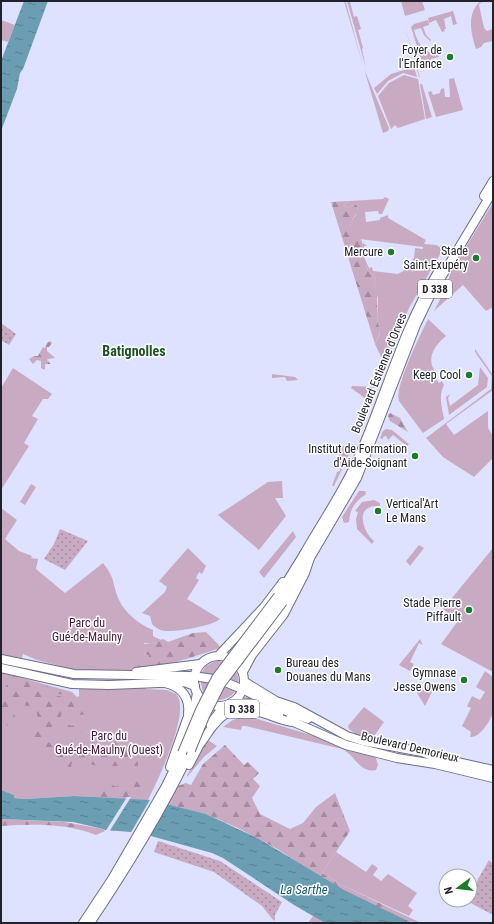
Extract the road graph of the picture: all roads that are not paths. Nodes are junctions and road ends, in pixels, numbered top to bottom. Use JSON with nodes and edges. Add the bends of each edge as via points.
{"nodes":[{"id":1,"x":493,"y":181,"type":"edge"},
{"id":2,"x":493,"y":191,"type":"edge"},
{"id":3,"x":307,"y":556,"type":"junction"},
{"id":4,"x":299,"y":562,"type":"junction"},
{"id":5,"x":281,"y":599,"type":"junction"},
{"id":6,"x":219,"y":655,"type":"junction"},
{"id":7,"x":1,"y":659,"type":"edge"},
{"id":8,"x":200,"y":664,"type":"junction"},
{"id":9,"x":1,"y":668,"type":"edge"},
{"id":10,"x":243,"y":672,"type":"junction"},
{"id":11,"x":190,"y":676,"type":"dead end"},
{"id":12,"x":143,"y":677,"type":"junction"},
{"id":13,"x":200,"y":677,"type":"dead end"},
{"id":14,"x":130,"y":678,"type":"junction"},
{"id":15,"x":244,"y":682,"type":"junction"},
{"id":16,"x":165,"y":683,"type":"junction"},
{"id":17,"x":237,"y":687,"type":"dead end"},
{"id":18,"x":196,"y":690,"type":"junction"},
{"id":19,"x":246,"y":692,"type":"dead end"},
{"id":20,"x":232,"y":702,"type":"junction"},
{"id":21,"x":224,"y":706,"type":"junction"},
{"id":22,"x":300,"y":710,"type":"junction"},
{"id":23,"x":286,"y":711,"type":"junction"},
{"id":24,"x":187,"y":719,"type":"junction"},
{"id":25,"x":310,"y":720,"type":"junction"},
{"id":26,"x":295,"y":722,"type":"junction"},
{"id":27,"x":323,"y":735,"type":"junction"},
{"id":28,"x":348,"y":736,"type":"junction"},
{"id":29,"x":200,"y":744,"type":"junction"},
{"id":30,"x":178,"y":770,"type":"junction"},
{"id":31,"x":493,"y":770,"type":"edge"},
{"id":32,"x":493,"y":778,"type":"edge"},
{"id":33,"x":119,"y":874,"type":"junction"},
{"id":34,"x":83,"y":923,"type":"edge"},
{"id":35,"x":90,"y":923,"type":"edge"}],
"edges":[{"from":1,"to":3,"type":"main road","name":"Boulevard Estienne d'Orves","number":"D 338","via":[[423,297],[405,334],[351,476]]},
{"from":2,"to":3,"type":"main road","name":"Boulevard Estienne d'Orves","number":"D 338","via":[[424,308],[357,478]]},
{"from":3,"to":4,"type":"main road","name":"Boulevard Estienne d'Orves","number":"D 338"},
{"from":3,"to":5,"type":"main road","name":"Boulevard Estienne d'Orves","number":"D 338"},
{"from":3,"to":10,"type":"main road","via":[[305,573],[284,614],[252,655]]},
{"from":4,"to":5,"type":"main road","name":"Boulevard Estienne d'Orves","number":"D 338"},
{"from":4,"to":6,"type":"main road","via":[[264,608]]},
{"from":5,"to":30,"type":"main road","number":"D 338","bridge":true,"via":[[221,684],[191,750]]},
{"from":5,"to":30,"type":"main road","number":"D 338","bridge":true,"via":[[216,678],[182,753]]},
{"from":6,"to":8,"type":"main road"},
{"from":6,"to":10,"type":"main road","via":[[234,660]]},
{"from":7,"to":14,"type":"main road","via":[[57,672]]},
{"from":8,"to":12,"type":"main road"},
{"from":8,"to":18,"type":"main road","via":[[195,674]]},
{"from":9,"to":14,"type":"main road","via":[[72,684],[90,685]]},
{"from":10,"to":15,"type":"main road"},
{"from":11,"to":12,"type":"main road"},
{"from":12,"to":14,"type":"main road"},
{"from":12,"to":14,"type":"main road"},
{"from":12,"to":16,"type":"main road"},
{"from":13,"to":17,"type":"main road","via":[[220,680]]},
{"from":15,"to":20,"type":"main road","via":[[241,694]]},
{"from":15,"to":22,"type":"main road","via":[[276,701]]},
{"from":16,"to":18,"type":"main road","via":[[184,682]]},
{"from":16,"to":24,"type":"main road","via":[[179,688],[184,694],[188,704]]},
{"from":18,"to":21,"type":"main road","via":[[208,704]]},
{"from":18,"to":24,"type":"main road","via":[[195,704]]},
{"from":19,"to":23,"type":"main road"},
{"from":20,"to":21,"type":"main road"},
{"from":20,"to":26,"type":"main road","via":[[251,703]]},
{"from":21,"to":29,"type":"main road","number":"D 338","via":[[215,716]]},
{"from":22,"to":25,"type":"main road"},
{"from":22,"to":28,"type":"main road"},
{"from":23,"to":25,"type":"main road"},
{"from":23,"to":27,"type":"main road"},
{"from":24,"to":30,"type":"main road","number":"D 338"},
{"from":25,"to":28,"type":"main road"},
{"from":26,"to":27,"type":"main road"},
{"from":26,"to":29,"type":"main road","number":"D 338","via":[[250,709],[236,710],[221,718]]},
{"from":27,"to":32,"type":"main road","name":"Boulevard Demorieux","via":[[346,745],[397,758]]},
{"from":28,"to":31,"type":"main road","name":"Boulevard Demorieux"},
{"from":29,"to":30,"type":"main road","number":"D 338"},
{"from":30,"to":33,"type":"main road","number":"D 338"},
{"from":33,"to":34,"type":"main road","number":"D 338"},
{"from":33,"to":35,"type":"main road","number":"D 338"}]}
